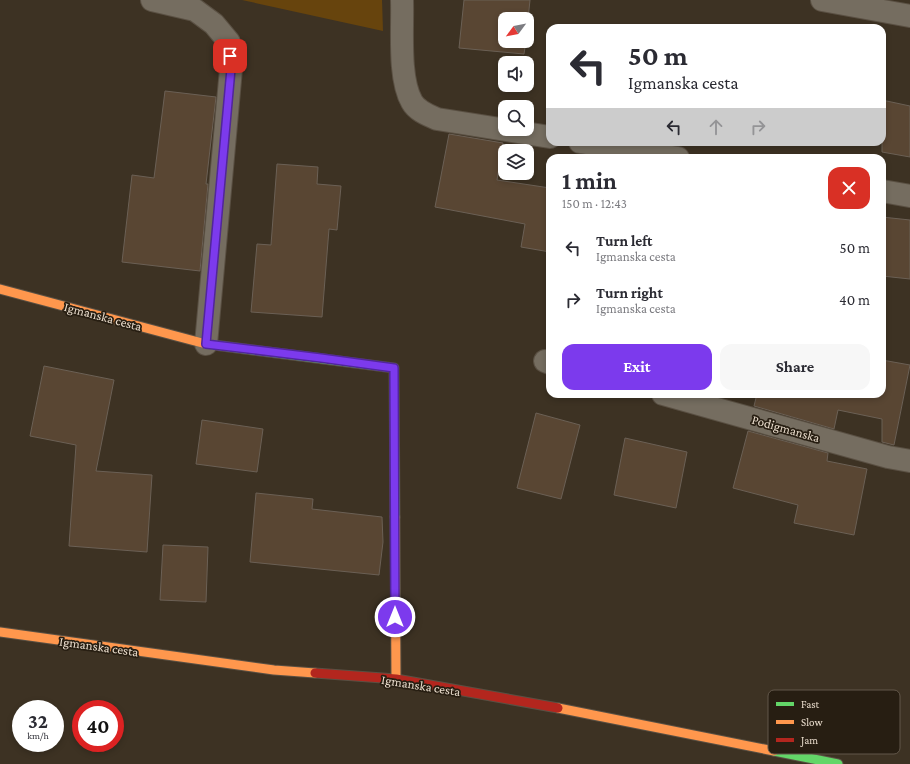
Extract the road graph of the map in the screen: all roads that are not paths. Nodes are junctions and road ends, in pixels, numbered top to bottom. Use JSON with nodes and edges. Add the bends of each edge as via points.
{"nodes":[{"id":1,"x":152,"y":0,"type":"edge"},
{"id":2,"x":402,"y":0,"type":"edge"},
{"id":3,"x":822,"y":0,"type":"edge"},
{"id":4,"x":910,"y":16,"type":"edge"},
{"id":5,"x":546,"y":136,"type":"edge"},
{"id":6,"x":604,"y":146,"type":"edge"},
{"id":7,"x":654,"y":154,"type":"edge"},
{"id":8,"x":886,"y":192,"type":"edge"},
{"id":9,"x":910,"y":196,"type":"edge"},
{"id":10,"x":0,"y":289,"type":"edge"},
{"id":11,"x":206,"y":344,"type":"junction"},
{"id":12,"x":677,"y":398,"type":"edge"},
{"id":13,"x":910,"y":461,"type":"edge"},
{"id":14,"x":0,"y":632,"type":"edge"},
{"id":15,"x":396,"y":679,"type":"junction"},
{"id":16,"x":768,"y":750,"type":"edge"},
{"id":17,"x":789,"y":754,"type":"edge"},
{"id":18,"x":838,"y":764,"type":"edge"}],
"edges":[{"from":1,"to":11,"type":"street","via":[[195,10],[214,24],[229,42],[231,69]]},
{"from":2,"to":5,"type":"street","via":[[403,68],[405,84],[412,103],[423,113],[437,119]]},
{"from":3,"to":4,"type":"street"},
{"from":6,"to":7,"type":"street"},
{"from":8,"to":9,"type":"street"},
{"from":10,"to":11,"type":"street","name":"Igmanska cesta"},
{"from":11,"to":15,"type":"street","name":"Igmanska cesta","via":[[394,368]]},
{"from":12,"to":13,"type":"street","name":"Podigmanska"},
{"from":14,"to":15,"type":"street","name":"Igmanska cesta","via":[[274,670]]},
{"from":15,"to":16,"type":"street","name":"Igmanska cesta","via":[[607,717]]},
{"from":17,"to":18,"type":"street","name":"Igmanska cesta"}]}
